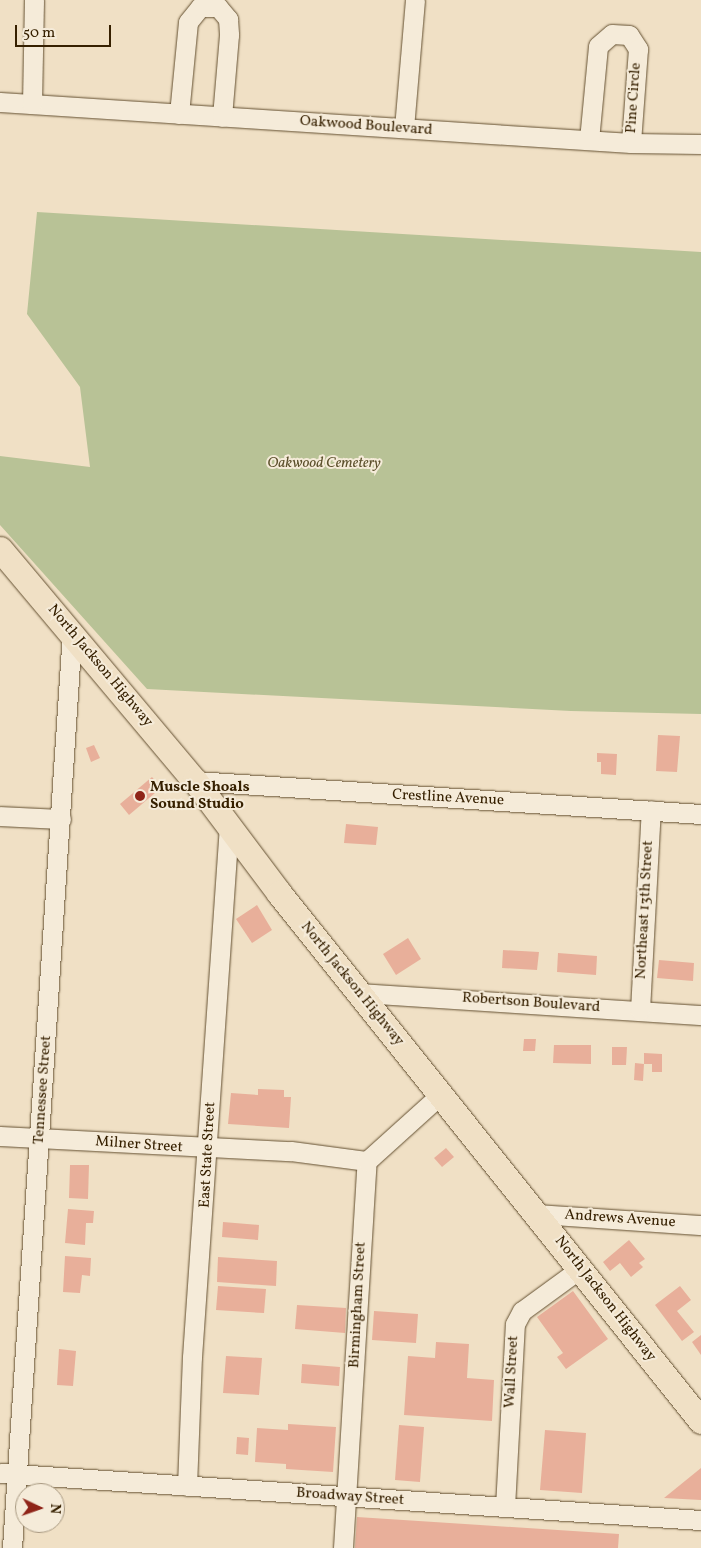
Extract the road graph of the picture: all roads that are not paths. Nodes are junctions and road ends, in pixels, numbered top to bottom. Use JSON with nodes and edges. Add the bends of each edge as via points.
{"nodes":[{"id":1,"x":34,"y":0,"type":"edge"},
{"id":2,"x":415,"y":0,"type":"edge"},
{"id":3,"x":0,"y":102,"type":"edge"},
{"id":4,"x":32,"y":104,"type":"junction"},
{"id":5,"x":179,"y":114,"type":"junction"},
{"id":6,"x":222,"y":117,"type":"junction"},
{"id":7,"x":404,"y":128,"type":"junction"},
{"id":8,"x":589,"y":140,"type":"junction"},
{"id":9,"x":631,"y":143,"type":"junction"},
{"id":10,"x":701,"y":144,"type":"edge"},
{"id":11,"x":0,"y":548,"type":"edge"},
{"id":12,"x":72,"y":632,"type":"junction"},
{"id":13,"x":195,"y":781,"type":"junction"},
{"id":14,"x":651,"y":810,"type":"junction"},
{"id":15,"x":701,"y":814,"type":"edge"},
{"id":16,"x":0,"y":816,"type":"edge"},
{"id":17,"x":62,"y":819,"type":"junction"},
{"id":18,"x":229,"y":825,"type":"junction"},
{"id":19,"x":360,"y":994,"type":"junction"},
{"id":20,"x":640,"y":1010,"type":"junction"},
{"id":21,"x":701,"y":1015,"type":"edge"},
{"id":22,"x":440,"y":1095,"type":"junction"},
{"id":23,"x":0,"y":1136,"type":"edge"},
{"id":24,"x":39,"y":1138,"type":"junction"},
{"id":25,"x":209,"y":1149,"type":"junction"},
{"id":26,"x":367,"y":1161,"type":"junction"},
{"id":27,"x":538,"y":1214,"type":"junction"},
{"id":28,"x":701,"y":1225,"type":"edge"},
{"id":29,"x":581,"y":1268,"type":"junction"},
{"id":30,"x":701,"y":1421,"type":"edge"},
{"id":31,"x":8,"y":1473,"type":"edge"},
{"id":32,"x":187,"y":1486,"type":"junction"},
{"id":33,"x":346,"y":1496,"type":"junction"},
{"id":34,"x":505,"y":1507,"type":"junction"},
{"id":35,"x":701,"y":1520,"type":"edge"},
{"id":36,"x":12,"y":1548,"type":"edge"},
{"id":37,"x":342,"y":1548,"type":"edge"}],
"edges":[{"from":1,"to":4,"type":"street"},
{"from":2,"to":7,"type":"street"},
{"from":3,"to":4,"type":"street","name":"Oakwood Boulevard"},
{"from":4,"to":5,"type":"street","name":"Oakwood Boulevard"},
{"from":5,"to":6,"type":"street","name":"Oakwood Boulevard"},
{"from":5,"to":6,"type":"street","via":[[188,22],[200,7],[218,7],[228,19],[229,35]]},
{"from":6,"to":7,"type":"street","name":"Oakwood Boulevard"},
{"from":7,"to":8,"type":"street","name":"Oakwood Boulevard"},
{"from":8,"to":9,"type":"street","name":"Oakwood Boulevard"},
{"from":8,"to":9,"type":"street","name":"Pine Circle","via":[[598,46],[612,34],[629,35],[638,49]]},
{"from":9,"to":10,"type":"street","name":"Oakwood Boulevard"},
{"from":11,"to":12,"type":"main road","name":"North Jackson Highway"},
{"from":12,"to":13,"type":"main road","name":"North Jackson Highway"},
{"from":12,"to":17,"type":"street","name":"Tennessee Street"},
{"from":13,"to":14,"type":"street","name":"Crestline Avenue"},
{"from":13,"to":18,"type":"main road","name":"North Jackson Highway"},
{"from":14,"to":15,"type":"street","name":"Crestline Avenue"},
{"from":14,"to":20,"type":"street","name":"Northeast 13th Street"},
{"from":16,"to":17,"type":"street"},
{"from":17,"to":24,"type":"street","name":"Tennessee Street"},
{"from":18,"to":19,"type":"main road","name":"North Jackson Highway"},
{"from":18,"to":25,"type":"street","name":"East State Street"},
{"from":19,"to":20,"type":"street","name":"Robertson Boulevard"},
{"from":19,"to":22,"type":"main road","name":"North Jackson Highway"},
{"from":20,"to":21,"type":"street","name":"Robertson Boulevard"},
{"from":22,"to":26,"type":"street"},
{"from":22,"to":27,"type":"main road","name":"North Jackson Highway"},
{"from":23,"to":24,"type":"street","name":"Milner Street"},
{"from":24,"to":25,"type":"street","name":"Milner Street"},
{"from":24,"to":31,"type":"street","name":"Tennessee Street"},
{"from":25,"to":26,"type":"street","name":"Milner Street","via":[[291,1151]]},
{"from":25,"to":32,"type":"street","name":"East State Street","via":[[192,1357]]},
{"from":26,"to":33,"type":"street","name":"Birmingham Street"},
{"from":27,"to":28,"type":"street","name":"Andrews Avenue"},
{"from":27,"to":29,"type":"main road","name":"North Jackson Highway"},
{"from":29,"to":30,"type":"main road","name":"North Jackson Highway"},
{"from":29,"to":34,"type":"street","name":"Wall Street","via":[[522,1311],[515,1324]]},
{"from":31,"to":32,"type":"street","name":"Broadway Street"},
{"from":31,"to":36,"type":"street","name":"Tennessee Street"},
{"from":32,"to":33,"type":"street","name":"Broadway Street"},
{"from":33,"to":34,"type":"street","name":"Broadway Street"},
{"from":33,"to":37,"type":"street","name":"Birmingham Street"},
{"from":34,"to":35,"type":"street","name":"Broadway Street"}]}
